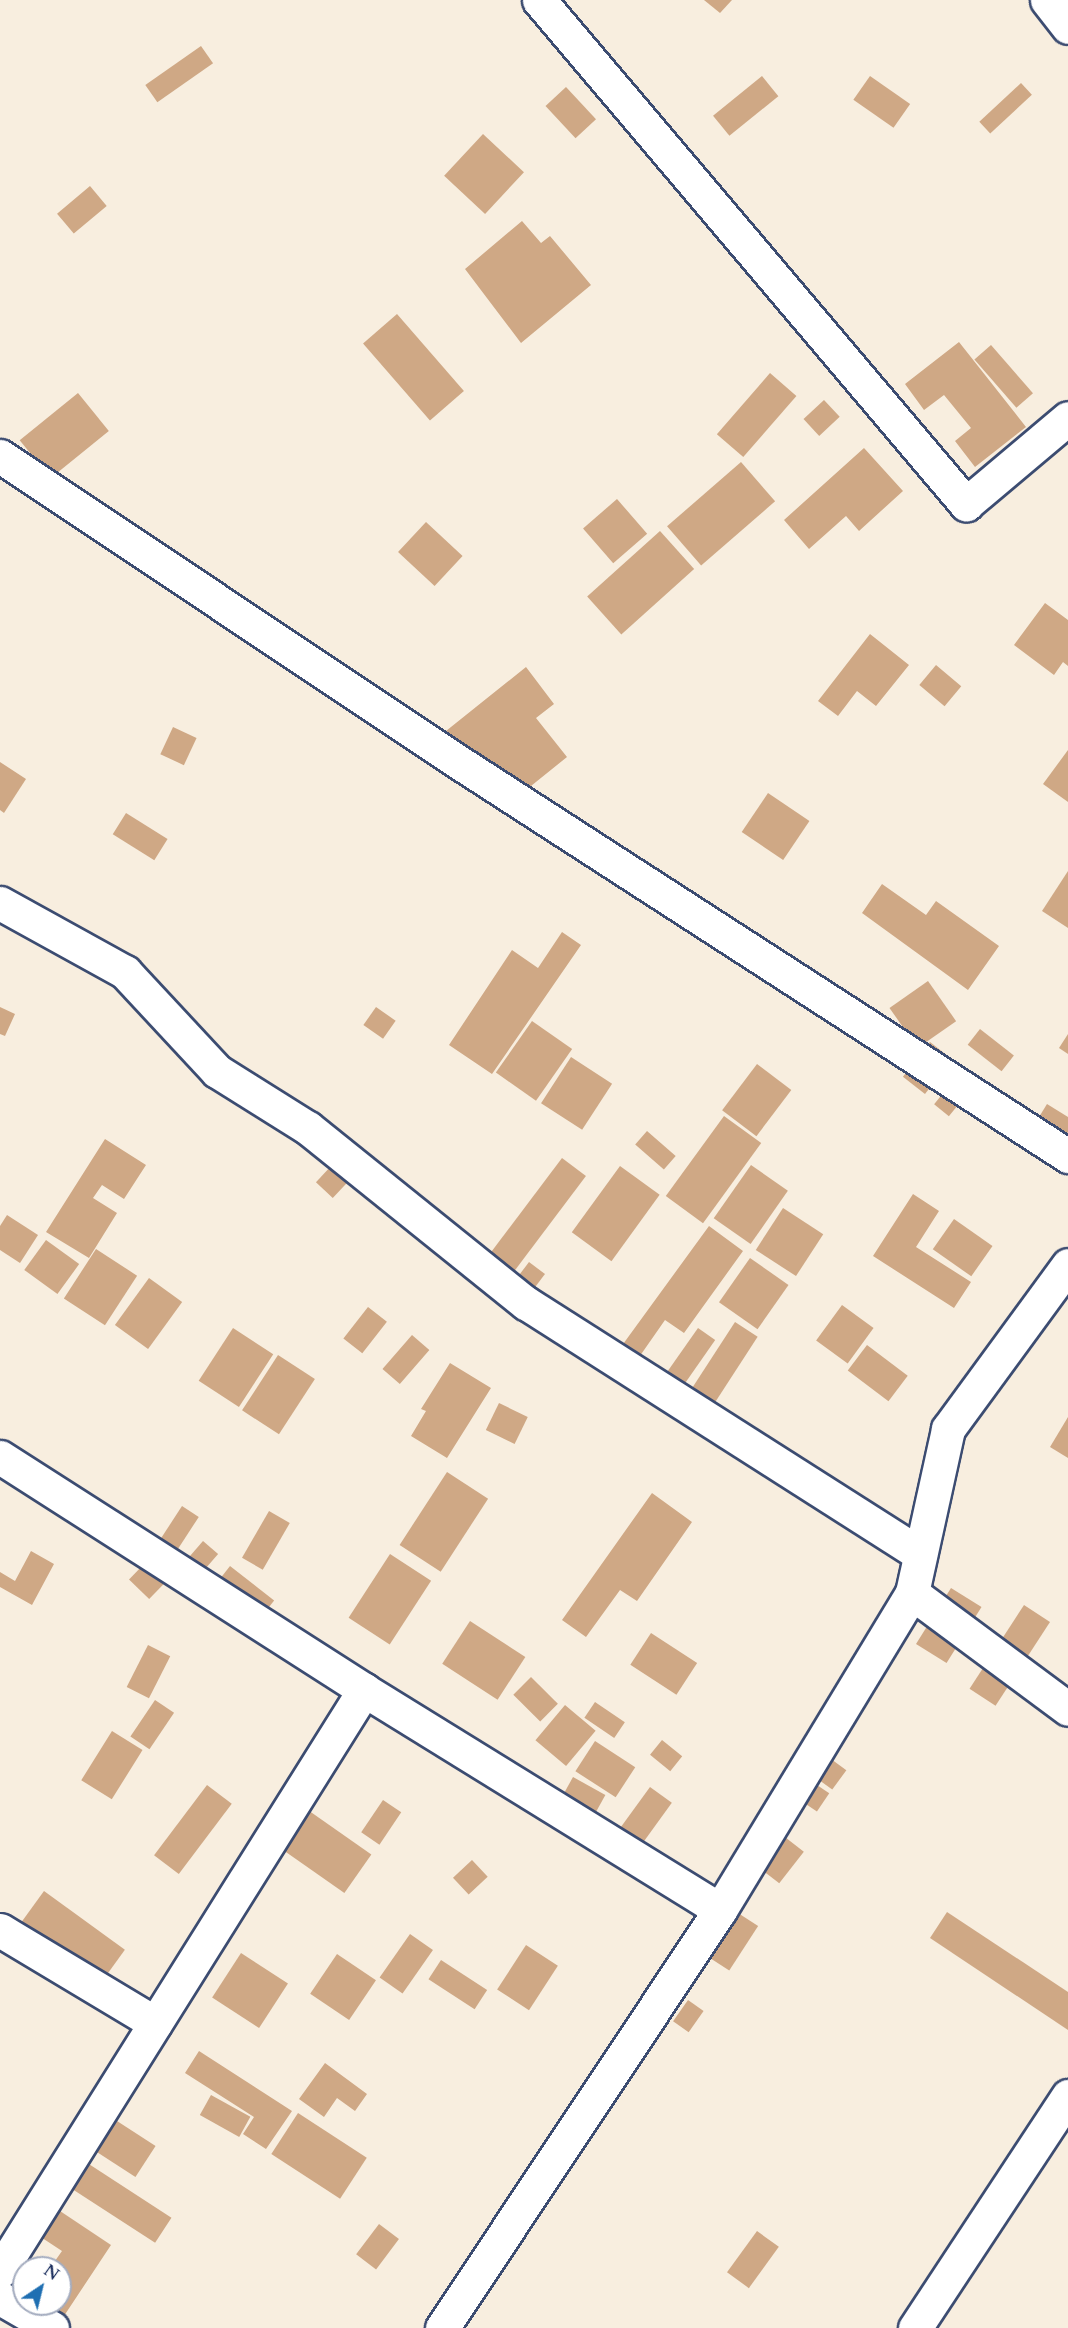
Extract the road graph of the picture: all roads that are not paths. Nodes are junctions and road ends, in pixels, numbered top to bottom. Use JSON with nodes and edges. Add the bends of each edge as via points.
{"nodes":[{"id":1,"x":539,"y":0,"type":"edge"},
{"id":2,"x":1047,"y":0,"type":"edge"},
{"id":3,"x":1068,"y":27,"type":"edge"},
{"id":4,"x":1068,"y":418,"type":"edge"},
{"id":5,"x":0,"y":456,"type":"edge"},
{"id":6,"x":0,"y":903,"type":"edge"},
{"id":7,"x":1068,"y":1156,"type":"edge"},
{"id":8,"x":1068,"y":1265,"type":"edge"},
{"id":9,"x":0,"y":1457,"type":"edge"},
{"id":10,"x":920,"y":1554,"type":"junction"},
{"id":11,"x":912,"y":1593,"type":"junction"},
{"id":12,"x":364,"y":1690,"type":"junction"},
{"id":13,"x":1068,"y":1708,"type":"edge"},
{"id":14,"x":720,"y":1910,"type":"junction"},
{"id":15,"x":0,"y":1930,"type":"edge"},
{"id":16,"x":155,"y":2023,"type":"junction"},
{"id":17,"x":1068,"y":2096,"type":"edge"},
{"id":18,"x":0,"y":2271,"type":"edge"},
{"id":19,"x":0,"y":2298,"type":"edge"},
{"id":20,"x":52,"y":2328,"type":"edge"},
{"id":21,"x":442,"y":2328,"type":"edge"},
{"id":22,"x":915,"y":2328,"type":"edge"}],
"edges":[{"from":1,"to":4,"type":"street","via":[[966,504]]},
{"from":2,"to":3,"type":"street"},
{"from":5,"to":7,"type":"street","via":[[457,761]]},
{"from":6,"to":10,"type":"street","via":[[126,972],[217,1071],[308,1128],[526,1303]]},
{"from":8,"to":10,"type":"street","via":[[948,1429]]},
{"from":9,"to":12,"type":"street"},
{"from":10,"to":11,"type":"street"},
{"from":11,"to":13,"type":"street"},
{"from":11,"to":14,"type":"street"},
{"from":12,"to":14,"type":"street"},
{"from":12,"to":16,"type":"street"},
{"from":14,"to":21,"type":"street"},
{"from":15,"to":16,"type":"street"},
{"from":16,"to":18,"type":"street"},
{"from":17,"to":22,"type":"street"},
{"from":19,"to":20,"type":"street"}]}
